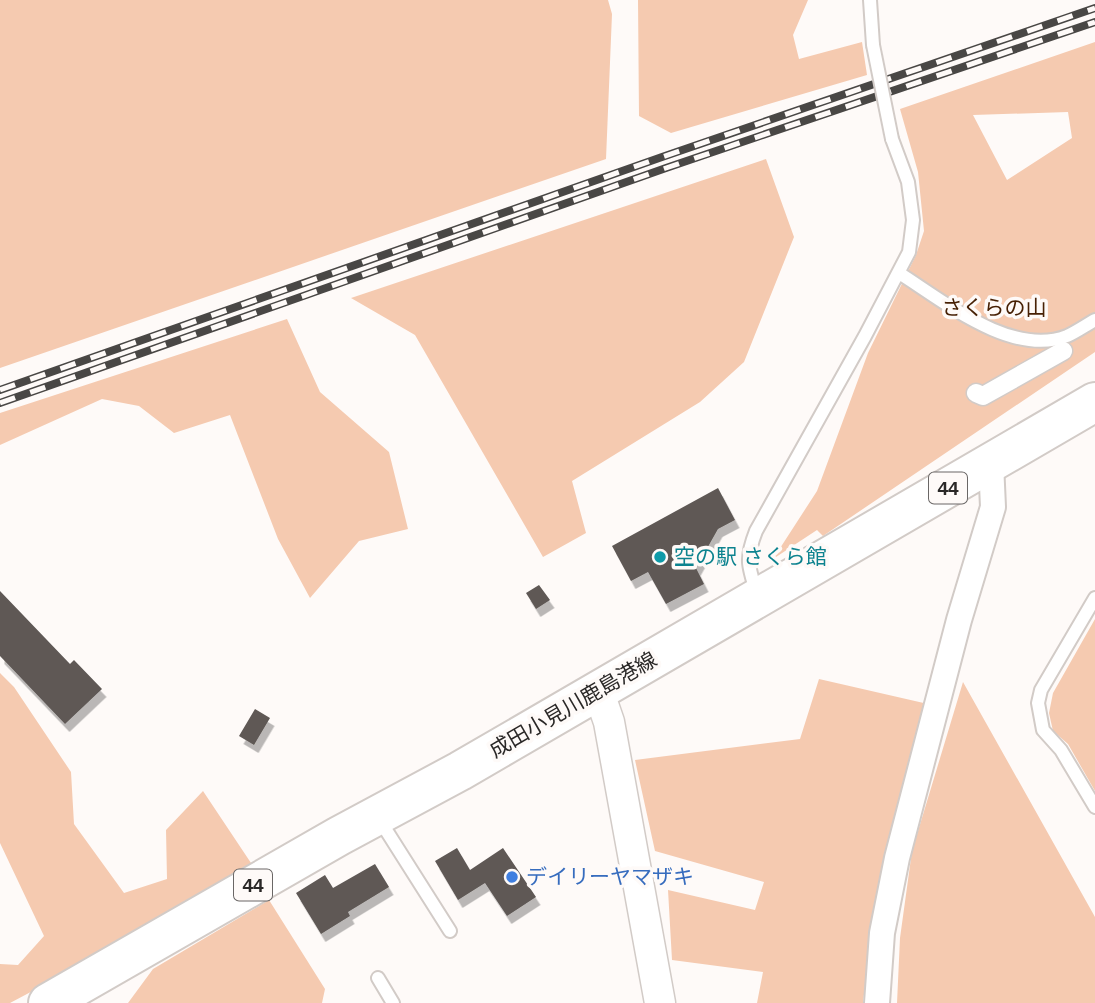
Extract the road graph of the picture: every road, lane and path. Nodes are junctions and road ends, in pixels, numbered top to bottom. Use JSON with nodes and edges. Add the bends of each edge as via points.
{"nodes":[{"id":1,"x":870,"y":0,"type":"edge"},
{"id":2,"x":899,"y":273,"type":"junction"},
{"id":3,"x":1095,"y":320,"type":"edge"},
{"id":4,"x":1063,"y":351,"type":"dead end"},
{"id":5,"x":976,"y":393,"type":"dead end"},
{"id":6,"x":1095,"y":402,"type":"edge"},
{"id":7,"x":991,"y":463,"type":"junction"},
{"id":8,"x":758,"y":597,"type":"junction"},
{"id":9,"x":1095,"y":598,"type":"edge"},
{"id":10,"x":598,"y":690,"type":"junction"},
{"id":11,"x":1095,"y":807,"type":"edge"},
{"id":12,"x":377,"y":816,"type":"junction"},
{"id":13,"x":450,"y":931,"type":"dead end"},
{"id":14,"x":378,"y":978,"type":"dead end"},
{"id":15,"x":48,"y":1003,"type":"edge"},
{"id":16,"x":393,"y":1003,"type":"edge"},
{"id":17,"x":660,"y":1003,"type":"edge"},
{"id":18,"x":877,"y":1003,"type":"edge"}],
"edges":[{"from":1,"to":2,"type":"lane","bridge":true,"via":[[873,45],[892,139],[908,182],[913,220],[909,252]]},
{"from":2,"to":3,"type":"lane","via":[[1007,336],[1051,340]]},
{"from":2,"to":8,"type":"lane","via":[[756,531],[748,552]]},
{"from":4,"to":5,"type":"street","via":[[996,391],[983,396]]},
{"from":6,"to":7,"type":"main road","name":"成田小見川鹿島港線","number":"44"},
{"from":7,"to":8,"type":"main road","name":"成田小見川鹿島港線","number":"44"},
{"from":7,"to":18,"type":"street","via":[[993,507],[897,858],[882,933]]},
{"from":8,"to":10,"type":"main road","name":"成田小見川鹿島港線","number":"44"},
{"from":9,"to":11,"type":"lane","via":[[1041,690],[1038,703],[1043,730],[1061,750]]},
{"from":10,"to":12,"type":"main road","name":"成田小見川鹿島港線","number":"44"},
{"from":10,"to":17,"type":"street","via":[[609,722]]},
{"from":12,"to":13,"type":"lane"},
{"from":12,"to":15,"type":"main road","name":"成田小見川鹿島港線","number":"44"},
{"from":14,"to":16,"type":"lane"}]}
